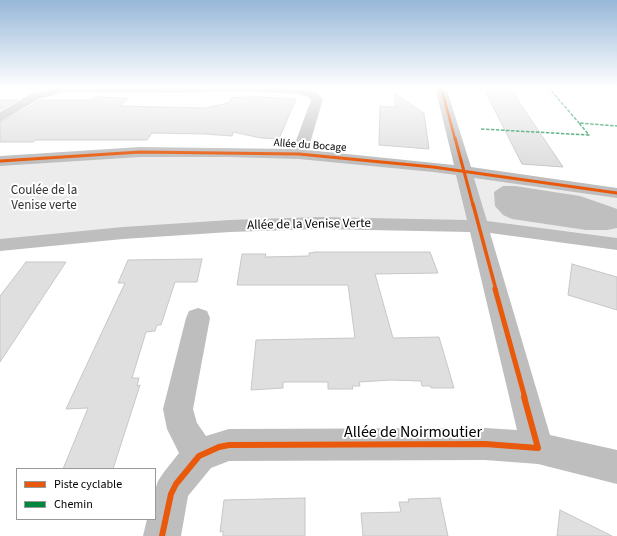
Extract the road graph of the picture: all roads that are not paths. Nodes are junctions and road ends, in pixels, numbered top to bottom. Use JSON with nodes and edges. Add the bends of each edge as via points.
{"nodes":[{"id":1,"x":10,"y":112,"type":"edge"},
{"id":2,"x":313,"y":112,"type":"edge"},
{"id":3,"x":448,"y":112,"type":"edge"},
{"id":4,"x":0,"y":118,"type":"edge"},
{"id":5,"x":299,"y":154,"type":"junction"},
{"id":6,"x":0,"y":161,"type":"edge"},
{"id":7,"x":464,"y":172,"type":"junction"},
{"id":8,"x":617,"y":194,"type":"edge"},
{"id":9,"x":479,"y":226,"type":"junction"},
{"id":10,"x":617,"y":244,"type":"edge"},
{"id":11,"x":0,"y":245,"type":"edge"},
{"id":12,"x":198,"y":318,"type":"dead end"},
{"id":13,"x":538,"y":448,"type":"junction"},
{"id":14,"x":199,"y":456,"type":"junction"},
{"id":15,"x":617,"y":467,"type":"edge"},
{"id":16,"x":162,"y":536,"type":"edge"}],
"edges":[{"from":1,"to":4,"type":"street"},
{"from":2,"to":5,"type":"street"},
{"from":3,"to":7,"type":"street"},
{"from":5,"to":6,"type":"street","name":"Allée du Bocage","via":[[140,152]]},
{"from":5,"to":7,"type":"street","name":"Allée du Bocage","via":[[355,158]]},
{"from":7,"to":8,"type":"street","name":"Allée du Bocage"},
{"from":7,"to":9,"type":"street"},
{"from":9,"to":10,"type":"street","name":"Allée de la Venise Verte"},
{"from":9,"to":11,"type":"street","name":"Allée de la Venise Verte","via":[[326,223],[237,226],[123,233]]},
{"from":9,"to":13,"type":"street"},
{"from":12,"to":14,"type":"street","via":[[178,409],[185,434]]},
{"from":13,"to":14,"type":"street","name":"Allée de Noirmoutier","via":[[485,444],[229,445]]},
{"from":13,"to":15,"type":"street","name":"Allée de Noirmoutier"},
{"from":14,"to":16,"type":"street","name":"Allée de Noirmoutier","via":[[171,494]]}]}
